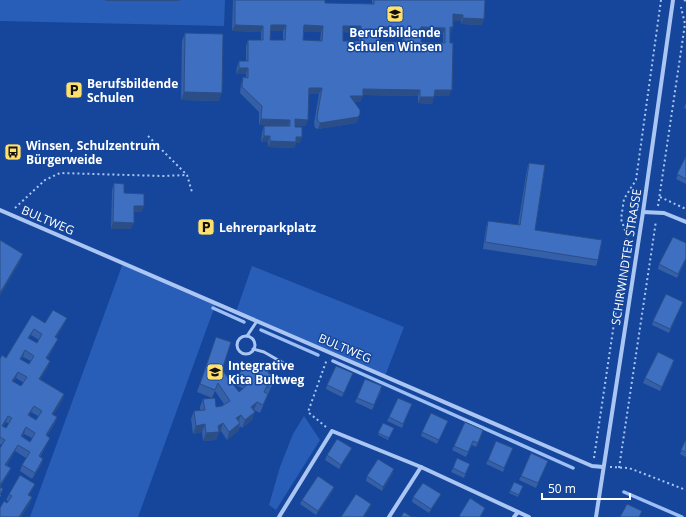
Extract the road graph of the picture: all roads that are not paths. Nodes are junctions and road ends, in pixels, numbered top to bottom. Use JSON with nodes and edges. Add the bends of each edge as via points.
{"nodes":[{"id":1,"x":673,"y":0,"type":"edge"},
{"id":2,"x":0,"y":210,"type":"edge"},
{"id":3,"x":643,"y":212,"type":"junction"},
{"id":4,"x":686,"y":222,"type":"edge"},
{"id":5,"x":256,"y":321,"type":"junction"},
{"id":6,"x":247,"y":336,"type":"junction"},
{"id":7,"x":254,"y":349,"type":"junction"},
{"id":8,"x":285,"y":364,"type":"dead end"},
{"id":9,"x":603,"y":467,"type":"junction"},
{"id":10,"x":420,"y":468,"type":"junction"},
{"id":11,"x":518,"y":512,"type":"junction"},
{"id":12,"x":279,"y":517,"type":"edge"},
{"id":13,"x":389,"y":517,"type":"edge"},
{"id":14,"x":514,"y":517,"type":"edge"},
{"id":15,"x":528,"y":517,"type":"edge"},
{"id":16,"x":596,"y":517,"type":"edge"}],
"edges":[{"from":1,"to":3,"type":"street","name":"SCHIRWINDTER STRASSE"},
{"from":2,"to":5,"type":"street","name":"BULTWEG"},
{"from":3,"to":4,"type":"street","via":[[664,213]]},
{"from":3,"to":9,"type":"street","name":"SCHIRWINDTER STRASSE"},
{"from":5,"to":6,"type":"lane"},
{"from":5,"to":9,"type":"street","name":"BULTWEG","via":[[592,466]]},
{"from":6,"to":7,"type":"lane","via":[[254,342]]},
{"from":6,"to":7,"type":"lane","via":[[238,340],[239,350],[245,353]]},
{"from":7,"to":8,"type":"lane"},
{"from":9,"to":16,"type":"street","name":"SCHIRWINDTER STRASSE"},
{"from":10,"to":11,"type":"street"},
{"from":10,"to":12,"type":"street","via":[[332,431]]},
{"from":10,"to":13,"type":"street"},
{"from":11,"to":14,"type":"street"},
{"from":11,"to":15,"type":"street"}]}
